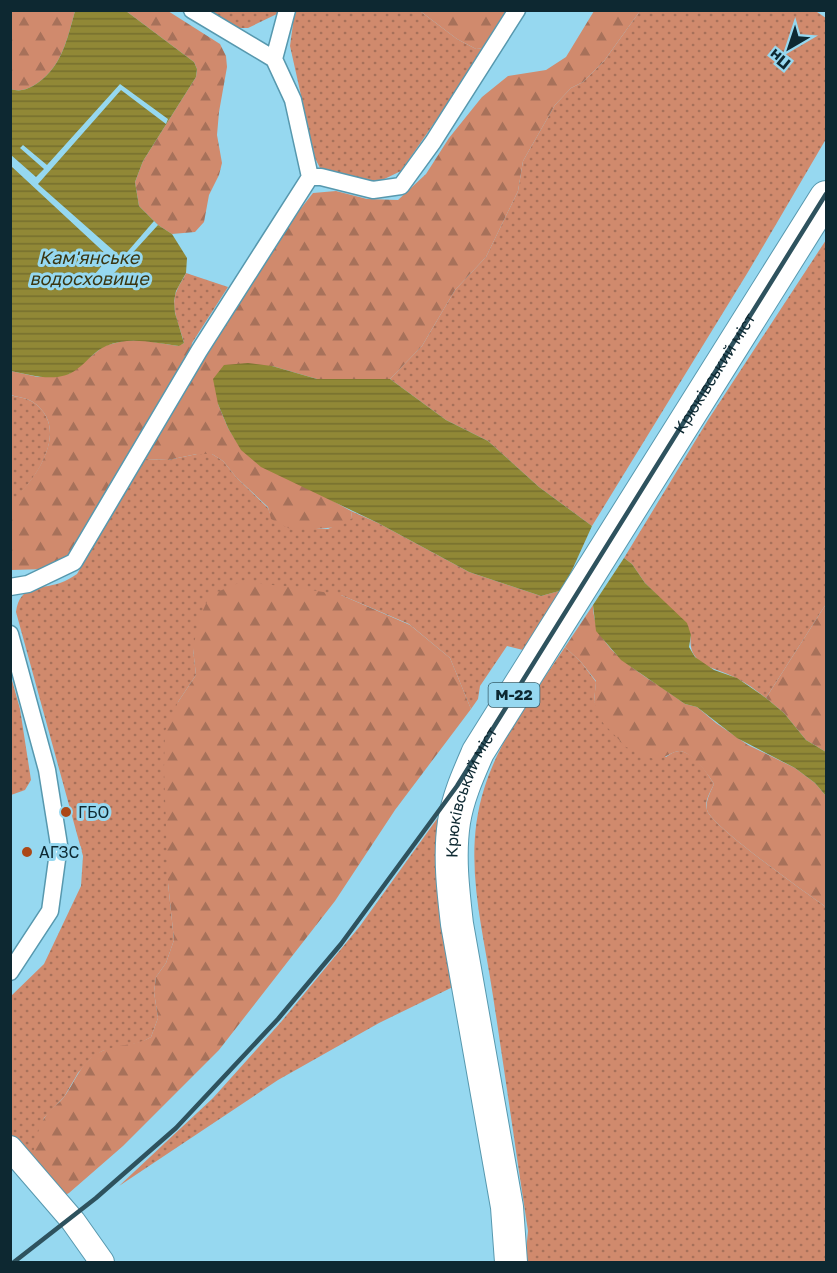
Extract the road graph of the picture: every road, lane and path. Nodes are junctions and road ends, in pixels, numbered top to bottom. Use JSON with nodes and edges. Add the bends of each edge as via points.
{"nodes":[{"id":1,"x":192,"y":10,"type":"edge"},
{"id":2,"x":287,"y":10,"type":"edge"},
{"id":3,"x":517,"y":10,"type":"edge"},
{"id":4,"x":274,"y":59,"type":"junction"},
{"id":5,"x":310,"y":177,"type":"junction"},
{"id":6,"x":826,"y":197,"type":"edge"},
{"id":7,"x":10,"y":586,"type":"edge"},
{"id":8,"x":10,"y":634,"type":"edge"},
{"id":9,"x":10,"y":972,"type":"edge"},
{"id":10,"x":10,"y":1148,"type":"edge"},
{"id":11,"x":102,"y":1263,"type":"edge"},
{"id":12,"x":511,"y":1263,"type":"edge"}],
"edges":[{"from":1,"to":4,"type":"street"},
{"from":2,"to":4,"type":"street"},
{"from":3,"to":5,"type":"street","via":[[401,186],[372,190]]},
{"from":4,"to":5,"type":"street","via":[[293,100]]},
{"from":5,"to":7,"type":"street","via":[[199,351],[74,561],[28,584]]},
{"from":6,"to":12,"type":"highway","name":"Крюківський міст","number":"М-22","via":[[478,752],[464,784],[454,822],[453,891],[507,1207]]},
{"from":8,"to":9,"type":"street","via":[[47,770],[59,845],[50,911]]},
{"from":10,"to":11,"type":"street","via":[[73,1221]]}]}
